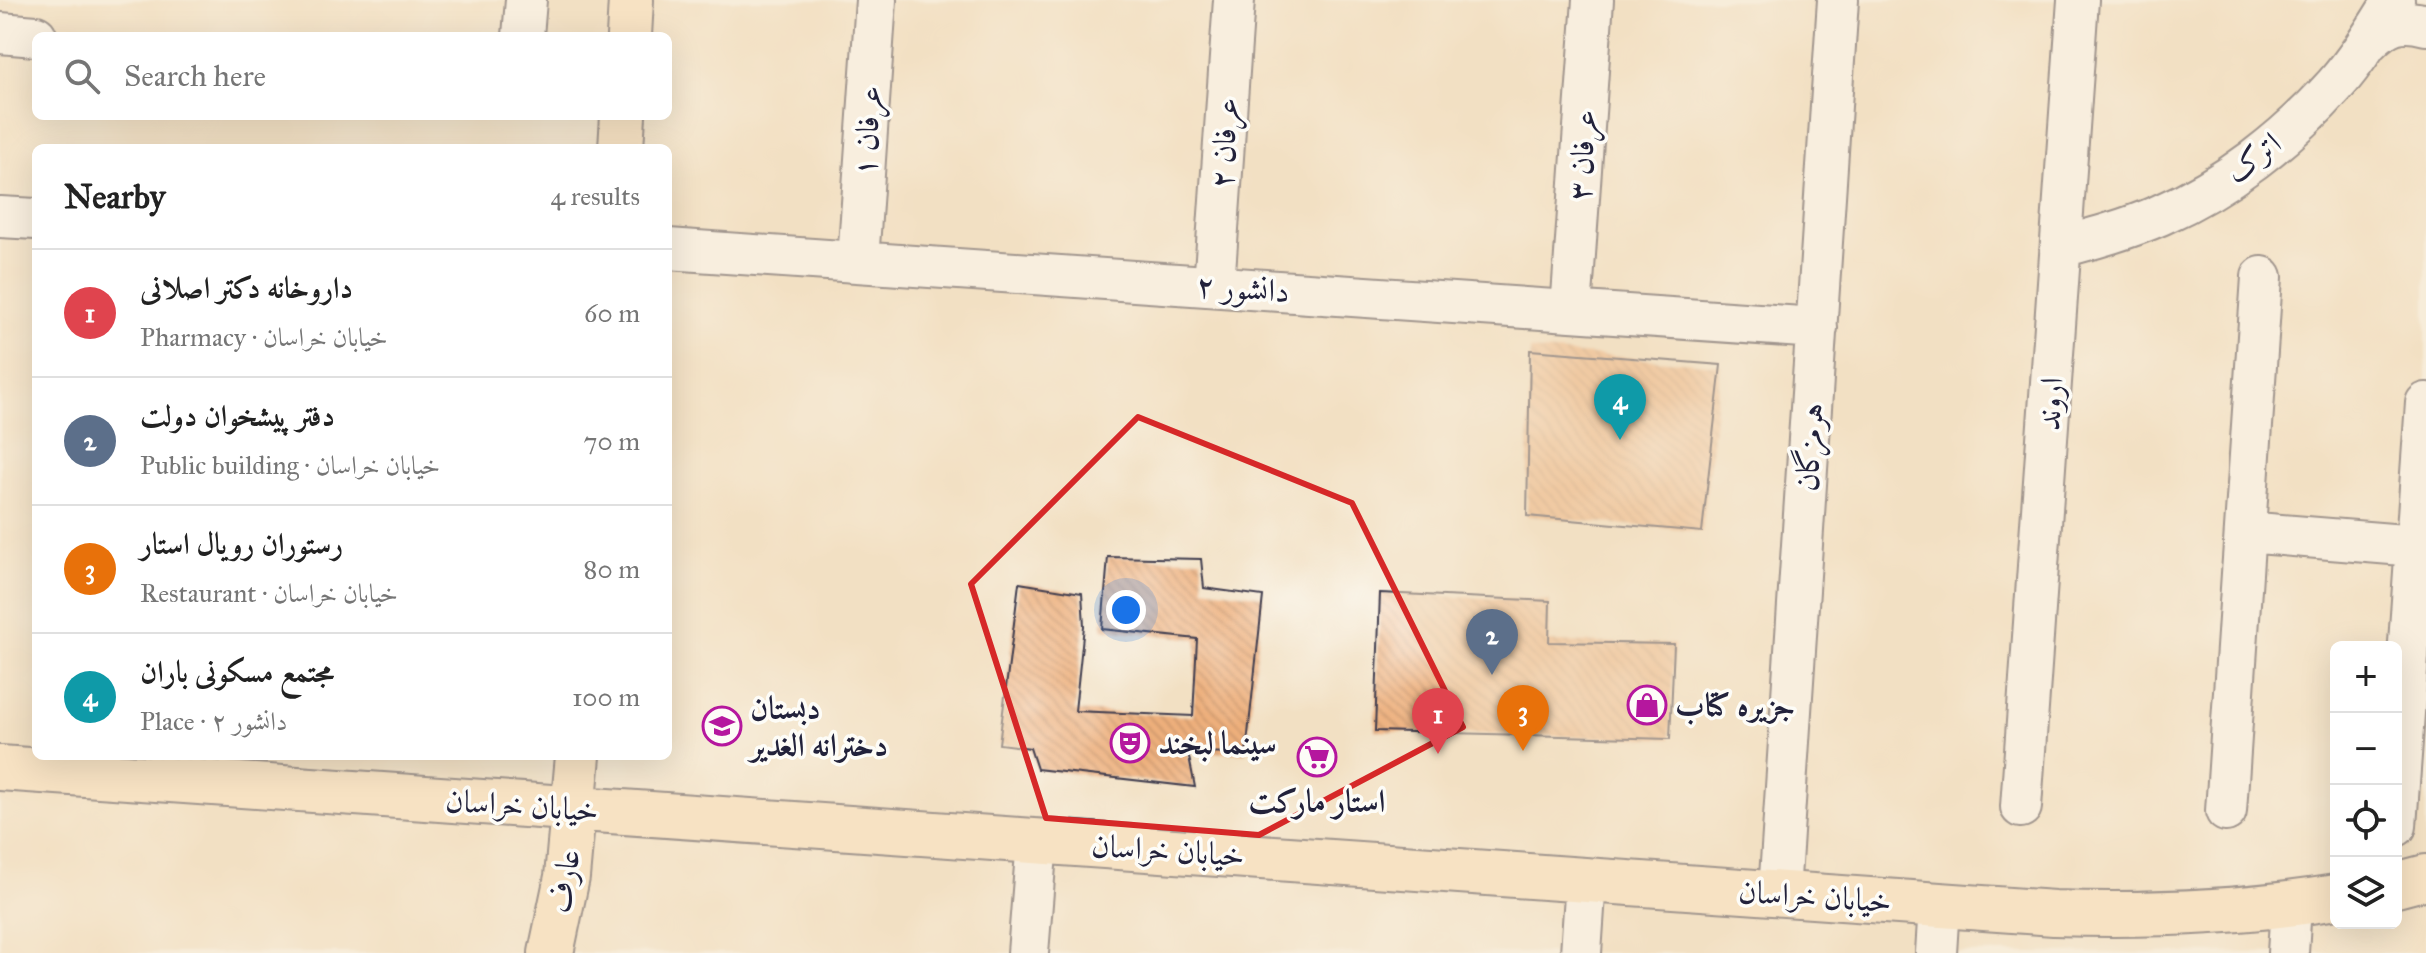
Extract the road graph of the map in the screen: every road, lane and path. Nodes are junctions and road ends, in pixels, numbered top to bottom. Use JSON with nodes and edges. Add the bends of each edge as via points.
{"nodes":[{"id":1,"x":526,"y":0,"type":"edge"},
{"id":2,"x":631,"y":0,"type":"edge"},
{"id":3,"x":876,"y":0,"type":"edge"},
{"id":4,"x":1234,"y":0,"type":"edge"},
{"id":5,"x":1593,"y":0,"type":"edge"},
{"id":6,"x":1838,"y":0,"type":"edge"},
{"id":7,"x":2078,"y":0,"type":"edge"},
{"id":8,"x":2394,"y":0,"type":"edge"},
{"id":9,"x":2426,"y":25,"type":"edge"},
{"id":10,"x":523,"y":32,"type":"edge"},
{"id":11,"x":629,"y":32,"type":"edge"},
{"id":12,"x":0,"y":33,"type":"edge"},
{"id":13,"x":32,"y":36,"type":"edge"},
{"id":14,"x":2368,"y":42,"type":"junction"},
{"id":15,"x":623,"y":120,"type":"edge"},
{"id":16,"x":621,"y":144,"type":"edge"},
{"id":17,"x":0,"y":217,"type":"edge"},
{"id":18,"x":32,"y":219,"type":"edge"},
{"id":19,"x":2061,"y":247,"type":"junction"},
{"id":20,"x":672,"y":249,"type":"edge"},
{"id":21,"x":858,"y":261,"type":"junction"},
{"id":22,"x":2262,"y":277,"type":"dead end"},
{"id":23,"x":1214,"y":286,"type":"junction"},
{"id":24,"x":1571,"y":311,"type":"junction"},
{"id":25,"x":1817,"y":328,"type":"junction"},
{"id":26,"x":2426,"y":403,"type":"edge"},
{"id":27,"x":2245,"y":532,"type":"junction"},
{"id":28,"x":2416,"y":546,"type":"junction"},
{"id":29,"x":578,"y":760,"type":"edge"},
{"id":30,"x":26,"y":765,"type":"edge"},
{"id":31,"x":2399,"y":785,"type":"edge"},
{"id":32,"x":2021,"y":807,"type":"dead end"},
{"id":33,"x":574,"y":808,"type":"junction"},
{"id":34,"x":2226,"y":811,"type":"dead end"},
{"id":35,"x":1037,"y":841,"type":"junction"},
{"id":36,"x":2426,"y":877,"type":"edge"},
{"id":37,"x":1586,"y":880,"type":"junction"},
{"id":38,"x":2402,"y":883,"type":"edge"},
{"id":39,"x":1779,"y":893,"type":"junction"},
{"id":40,"x":2330,"y":898,"type":"edge"},
{"id":41,"x":1939,"y":905,"type":"junction"},
{"id":42,"x":2291,"y":905,"type":"junction"},
{"id":43,"x":551,"y":953,"type":"edge"},
{"id":44,"x":1028,"y":953,"type":"edge"},
{"id":45,"x":1581,"y":953,"type":"edge"},
{"id":46,"x":1936,"y":953,"type":"edge"},
{"id":47,"x":2288,"y":953,"type":"edge"}],
"edges":[{"from":1,"to":10,"type":"street"},
{"from":2,"to":11,"type":"street"},
{"from":3,"to":21,"type":"street","name":"عرفان ۱"},
{"from":4,"to":23,"type":"street","name":"عرفان ۲"},
{"from":5,"to":24,"type":"street","name":"عرفان ۳"},
{"from":6,"to":25,"type":"street","name":"هرمزگان"},
{"from":7,"to":19,"type":"street","name":"اروند"},
{"from":8,"to":14,"type":"street","name":"اترک"},
{"from":9,"to":14,"type":"street","via":[[2395,22]]},
{"from":12,"to":13,"type":"street"},
{"from":14,"to":19,"type":"street","name":"اترک","via":[[2297,124],[2244,167],[2161,215]]},
{"from":15,"to":16,"type":"street"},
{"from":17,"to":18,"type":"street"},
{"from":19,"to":32,"type":"street","name":"اروند"},
{"from":20,"to":21,"type":"street","name":"دانشور ۲"},
{"from":21,"to":23,"type":"street","name":"دانشور ۲"},
{"from":22,"to":27,"type":"street"},
{"from":23,"to":24,"type":"street","name":"دانشور ۲"},
{"from":24,"to":25,"type":"street","name":"دانشور ۲"},
{"from":25,"to":39,"type":"street","name":"هرمزگان"},
{"from":26,"to":28,"type":"street"},
{"from":27,"to":28,"type":"street"},
{"from":27,"to":34,"type":"street"},
{"from":28,"to":31,"type":"street"},
{"from":29,"to":33,"type":"street","name":"عارف"},
{"from":30,"to":33,"type":"street","name":"خیابان خراسان"},
{"from":33,"to":35,"type":"street","name":"خیابان خراسان"},
{"from":33,"to":43,"type":"street","name":"عارف"},
{"from":35,"to":37,"type":"street","name":"خیابان خراسان"},
{"from":35,"to":44,"type":"street"},
{"from":36,"to":38,"type":"street"},
{"from":37,"to":39,"type":"street","name":"خیابان خراسان"},
{"from":37,"to":45,"type":"street"},
{"from":39,"to":41,"type":"street","name":"خیابان خراسان"},
{"from":40,"to":42,"type":"street","name":"خیابان خراسان"},
{"from":41,"to":42,"type":"street","name":"خیابان خراسان","via":[[2136,916]]},
{"from":41,"to":46,"type":"street"},
{"from":42,"to":47,"type":"street"}]}
